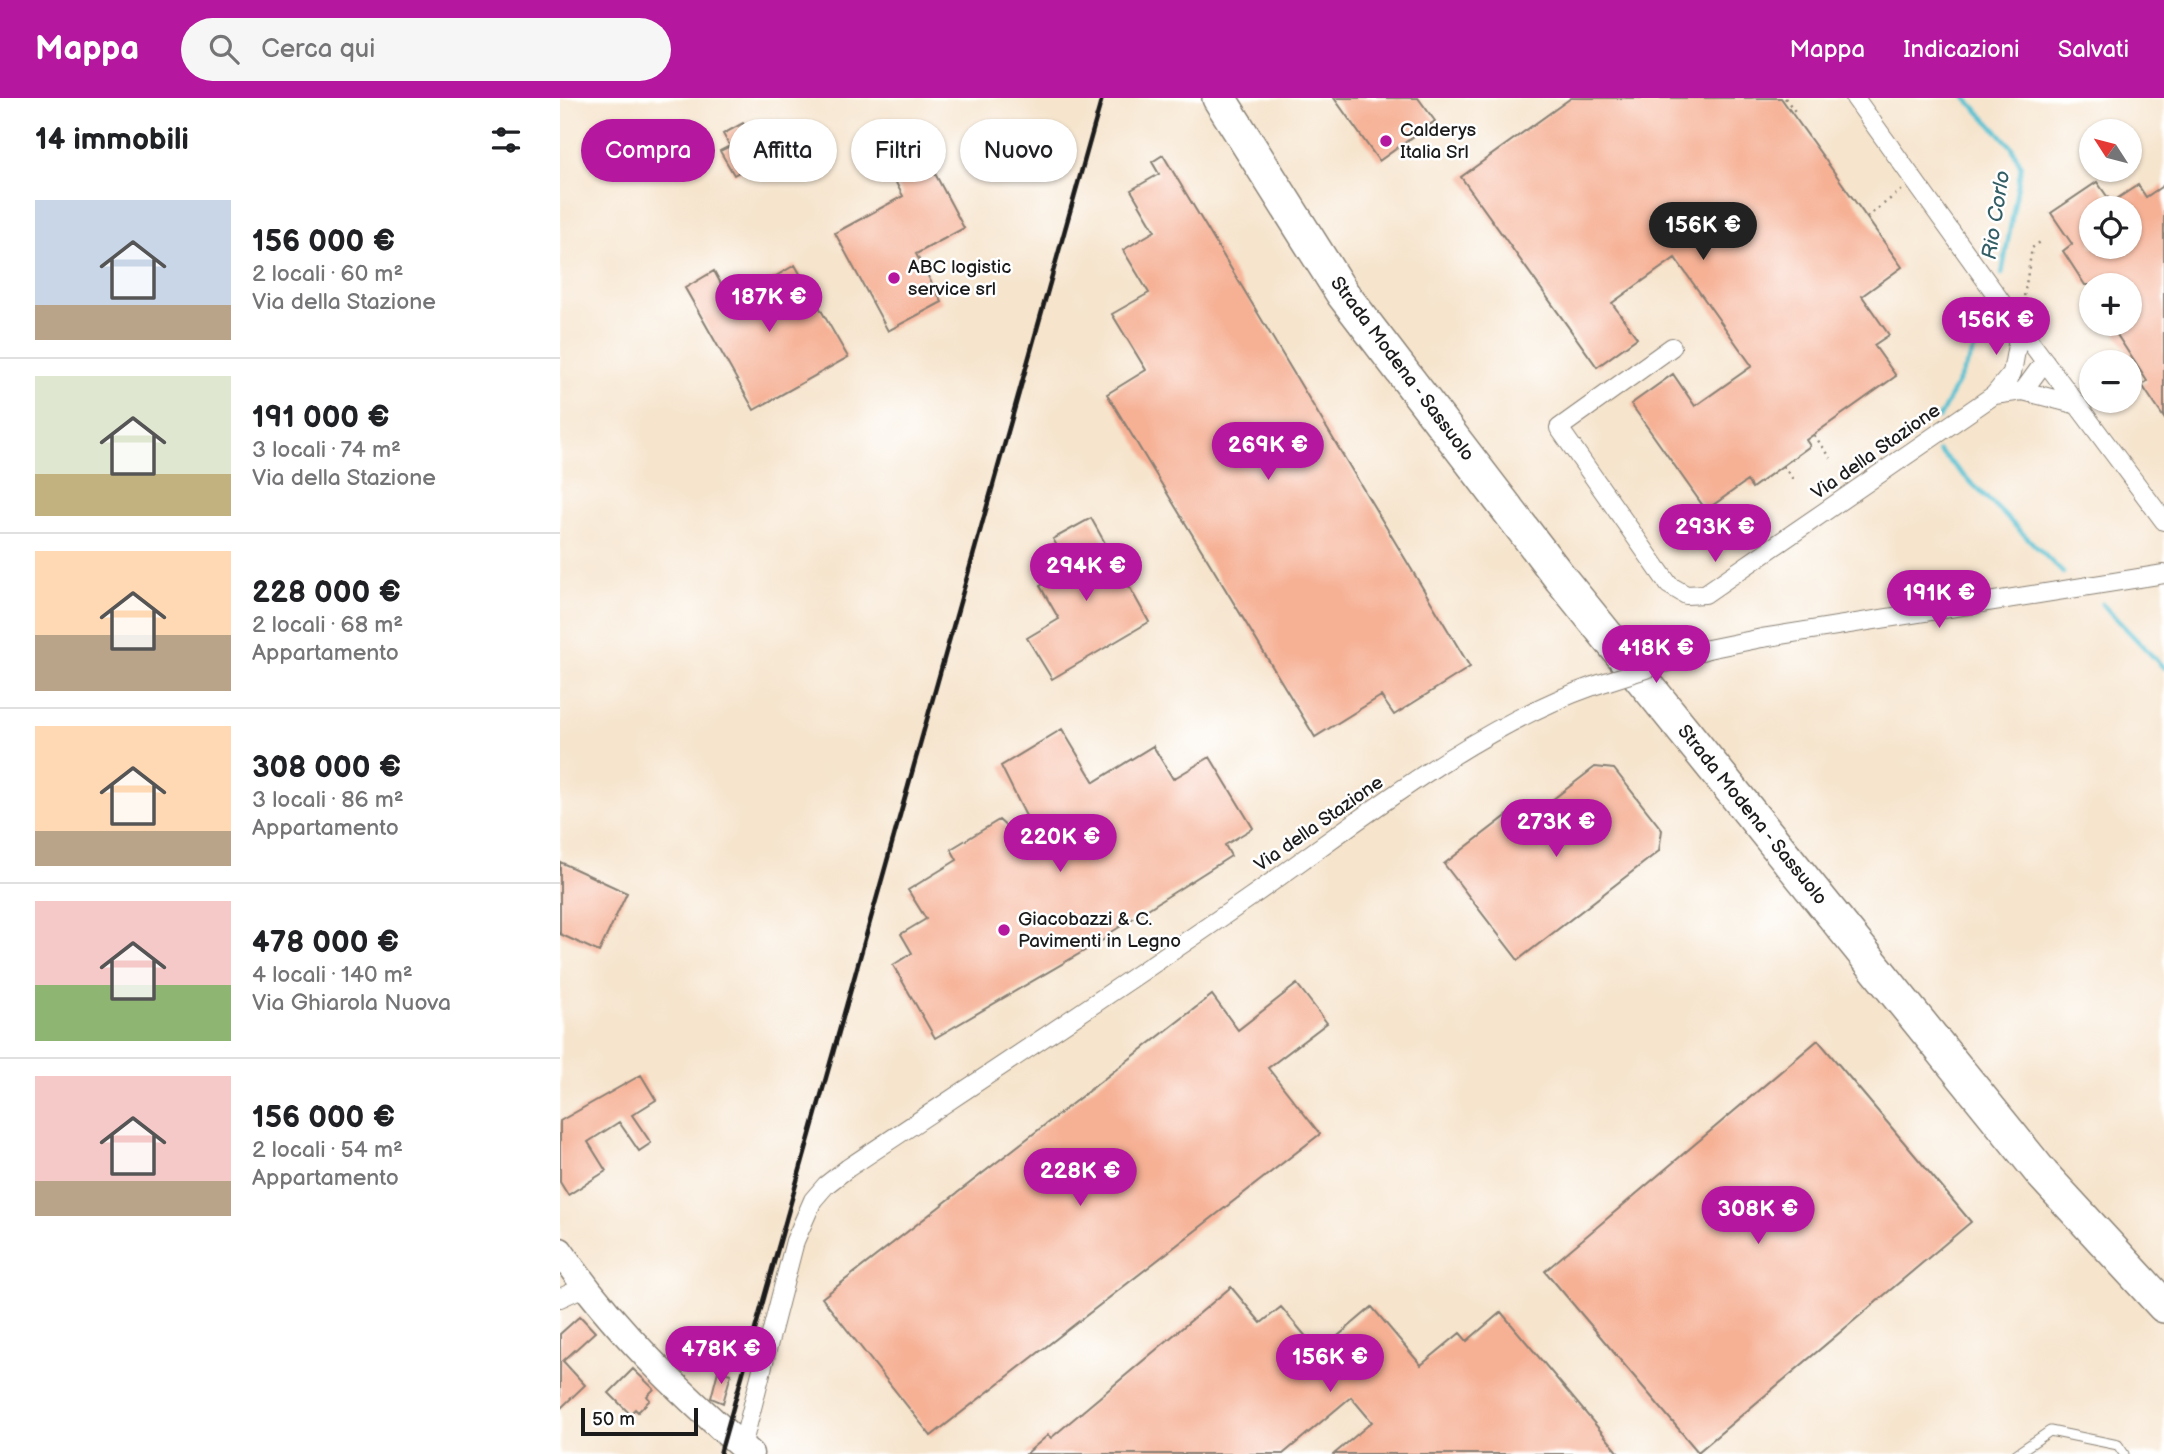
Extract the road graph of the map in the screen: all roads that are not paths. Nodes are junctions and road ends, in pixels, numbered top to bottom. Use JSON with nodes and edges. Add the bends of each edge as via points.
{"nodes":[{"id":1,"x":1219,"y":98,"type":"edge"},
{"id":2,"x":1245,"y":98,"type":"edge"},
{"id":3,"x":1854,"y":98,"type":"edge"},
{"id":4,"x":2020,"y":328,"type":"junction"},
{"id":5,"x":1672,"y":346,"type":"dead end"},
{"id":6,"x":2045,"y":361,"type":"junction"},
{"id":7,"x":2012,"y":373,"type":"junction"},
{"id":8,"x":2023,"y":391,"type":"junction"},
{"id":9,"x":1994,"y":396,"type":"junction"},
{"id":10,"x":2078,"y":405,"type":"junction"},
{"id":11,"x":2164,"y":521,"type":"edge"},
{"id":12,"x":2164,"y":574,"type":"edge"},
{"id":13,"x":560,"y":1251,"type":"edge"},
{"id":14,"x":2164,"y":1277,"type":"edge"},
{"id":15,"x":584,"y":1287,"type":"junction"},
{"id":16,"x":560,"y":1298,"type":"edge"},
{"id":17,"x":2164,"y":1306,"type":"edge"},
{"id":18,"x":746,"y":1450,"type":"edge"},
{"id":19,"x":2016,"y":1454,"type":"edge"},
{"id":20,"x":2124,"y":1454,"type":"edge"}],
"edges":[{"from":1,"to":17,"type":"highway","name":"Strada Modena - Sassuolo","via":[[1342,293],[1562,579],[2043,1175]]},
{"from":2,"to":14,"type":"highway","name":"Strada Modena - Sassuolo","via":[[1363,284],[1577,565],[2052,1155]]},
{"from":3,"to":4,"type":"street"},
{"from":4,"to":6,"type":"street"},
{"from":4,"to":7,"type":"street","name":"Via della Stazione"},
{"from":5,"to":9,"type":"street","name":"Via della Stazione","via":[[1559,428],[1669,585],[1686,595],[1705,594]]},
{"from":6,"to":7,"type":"street"},
{"from":6,"to":8,"type":"street"},
{"from":6,"to":10,"type":"street"},
{"from":7,"to":9,"type":"street","name":"Via della Stazione"},
{"from":8,"to":9,"type":"street","name":"Via della Stazione"},
{"from":8,"to":10,"type":"street","name":"Via della Stazione"},
{"from":10,"to":11,"type":"street"},
{"from":12,"to":18,"type":"street","name":"Via della Stazione","bridge":true,"via":[[1708,649],[1571,694],[1435,768],[826,1185],[813,1200],[795,1241]]},
{"from":13,"to":15,"type":"street"},
{"from":15,"to":16,"type":"street"},
{"from":15,"to":18,"type":"street","via":[[644,1354]]},
{"from":19,"to":20,"type":"lane","via":[[2050,1430],[2118,1445]]}]}
